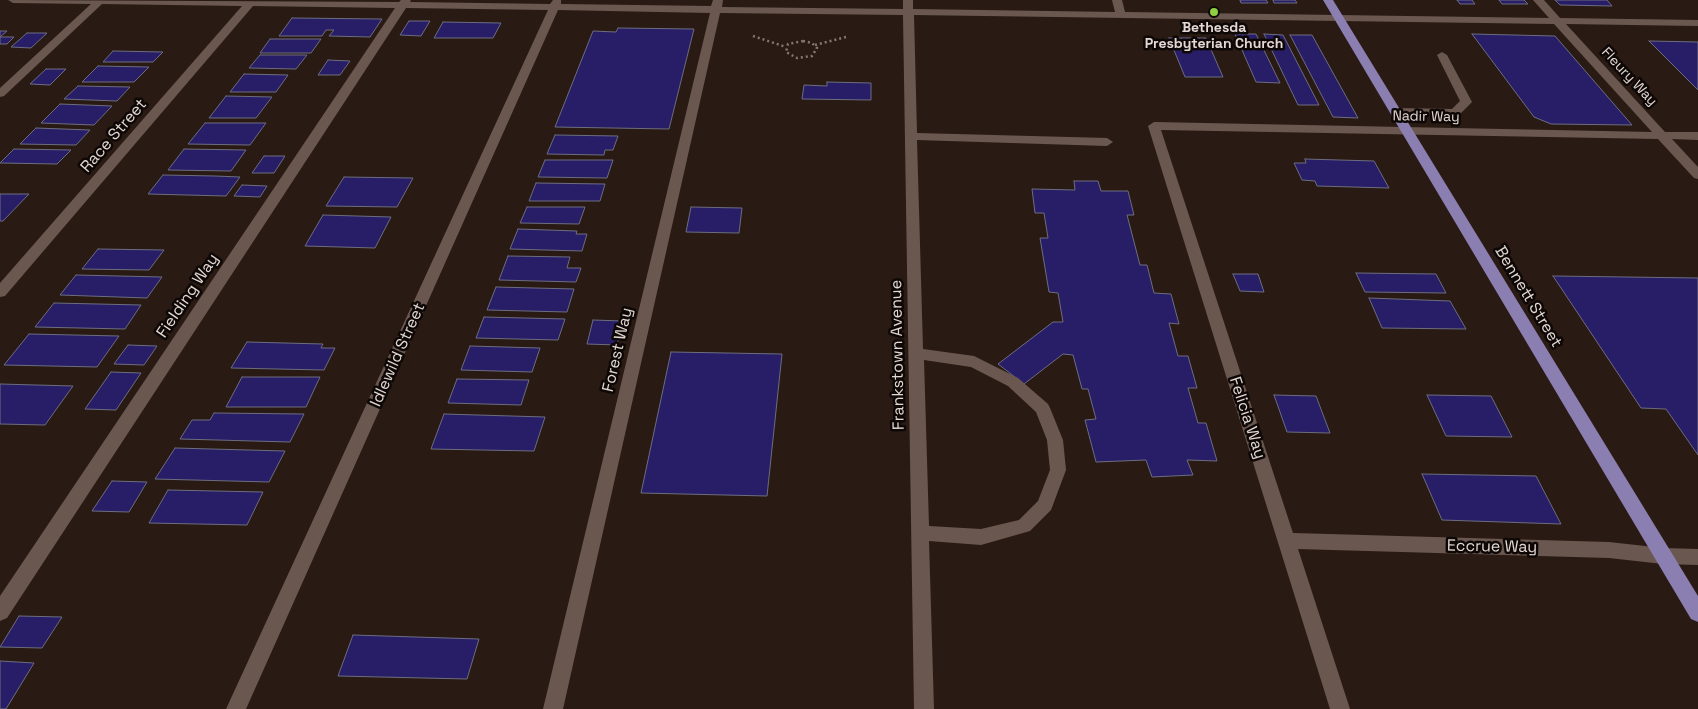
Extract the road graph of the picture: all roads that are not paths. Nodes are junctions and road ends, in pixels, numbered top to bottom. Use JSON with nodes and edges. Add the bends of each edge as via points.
{"nodes":[{"id":1,"x":13,"y":0,"type":"edge"},
{"id":2,"x":1116,"y":0,"type":"edge"},
{"id":3,"x":1328,"y":0,"type":"edge"},
{"id":4,"x":1538,"y":0,"type":"edge"},
{"id":5,"x":100,"y":1,"type":"edge"},
{"id":6,"x":252,"y":1,"type":"edge"},
{"id":7,"x":404,"y":2,"type":"edge"},
{"id":8,"x":1060,"y":3,"type":"dead end"},
{"id":9,"x":556,"y":4,"type":"edge"},
{"id":10,"x":717,"y":5,"type":"edge"},
{"id":11,"x":909,"y":6,"type":"edge"},
{"id":12,"x":1063,"y":15,"type":"junction"},
{"id":13,"x":1121,"y":16,"type":"junction"},
{"id":14,"x":1338,"y":18,"type":"junction"},
{"id":15,"x":1555,"y":20,"type":"junction"},
{"id":16,"x":1698,"y":23,"type":"edge"},
{"id":17,"x":1442,"y":55,"type":"dead end"},
{"id":18,"x":0,"y":94,"type":"edge"},
{"id":19,"x":1396,"y":111,"type":"junction"},
{"id":20,"x":1154,"y":126,"type":"joint"},
{"id":21,"x":1409,"y":132,"type":"junction"},
{"id":22,"x":1663,"y":135,"type":"junction"},
{"id":23,"x":910,"y":136,"type":"junction"},
{"id":24,"x":1698,"y":136,"type":"edge"},
{"id":25,"x":1107,"y":142,"type":"dead end"},
{"id":26,"x":1698,"y":175,"type":"edge"},
{"id":27,"x":0,"y":292,"type":"edge"},
{"id":28,"x":915,"y":353,"type":"junction"},
{"id":29,"x":919,"y":533,"type":"junction"},
{"id":30,"x":1286,"y":541,"type":"junction"},
{"id":31,"x":1663,"y":556,"type":"junction"},
{"id":32,"x":1698,"y":556,"type":"edge"},
{"id":33,"x":0,"y":612,"type":"edge"},
{"id":34,"x":1698,"y":613,"type":"edge"},
{"id":35,"x":236,"y":709,"type":"edge"},
{"id":36,"x":553,"y":709,"type":"edge"},
{"id":37,"x":924,"y":709,"type":"edge"},
{"id":38,"x":1340,"y":709,"type":"edge"}],
"edges":[{"from":1,"to":5,"type":"street"},
{"from":2,"to":13,"type":"street"},
{"from":3,"to":14,"type":"main road","name":"Bennett Street"},
{"from":4,"to":15,"type":"street","name":"Fleury Way"},
{"from":5,"to":6,"type":"street"},
{"from":5,"to":18,"type":"street"},
{"from":6,"to":7,"type":"street"},
{"from":6,"to":27,"type":"street","name":"Race Street"},
{"from":7,"to":9,"type":"street"},
{"from":7,"to":33,"type":"street","name":"Fielding Way"},
{"from":8,"to":12,"type":"street"},
{"from":9,"to":10,"type":"street"},
{"from":9,"to":35,"type":"street","name":"Idlewild Street"},
{"from":10,"to":11,"type":"street"},
{"from":10,"to":36,"type":"street","name":"Forest Way"},
{"from":11,"to":12,"type":"street"},
{"from":11,"to":23,"type":"street","name":"Frankstown Avenue"},
{"from":12,"to":13,"type":"street"},
{"from":13,"to":14,"type":"street"},
{"from":14,"to":15,"type":"street"},
{"from":14,"to":19,"type":"main road","name":"Bennett Street"},
{"from":15,"to":16,"type":"street"},
{"from":15,"to":22,"type":"street","name":"Fleury Way"},
{"from":17,"to":19,"type":"street","via":[[1466,102],[1455,112]]},
{"from":19,"to":21,"type":"main road","name":"Bennett Street"},
{"from":20,"to":21,"type":"street","name":"Nadir Way"},
{"from":20,"to":30,"type":"street","name":"Felicia Way"},
{"from":21,"to":22,"type":"street","name":"Nadir Way"},
{"from":21,"to":31,"type":"main road","name":"Bennett Street"},
{"from":22,"to":24,"type":"street","name":"Nadir Way"},
{"from":22,"to":26,"type":"street","name":"Fleury Way"},
{"from":23,"to":25,"type":"street"},
{"from":23,"to":28,"type":"street","name":"Frankstown Avenue"},
{"from":28,"to":29,"type":"street","name":"Frankstown Avenue"},
{"from":28,"to":29,"type":"street","via":[[974,362],[1013,382],[1042,408],[1054,440],[1058,470],[1045,505],[1024,526],[981,537]]},
{"from":29,"to":37,"type":"street","name":"Frankstown Avenue"},
{"from":30,"to":31,"type":"street","name":"Eccrue Way","via":[[1609,550]]},
{"from":30,"to":38,"type":"street","name":"Felicia Way"},
{"from":31,"to":32,"type":"street","name":"Eccrue Way"},
{"from":31,"to":34,"type":"main road","name":"Bennett Street"}]}
